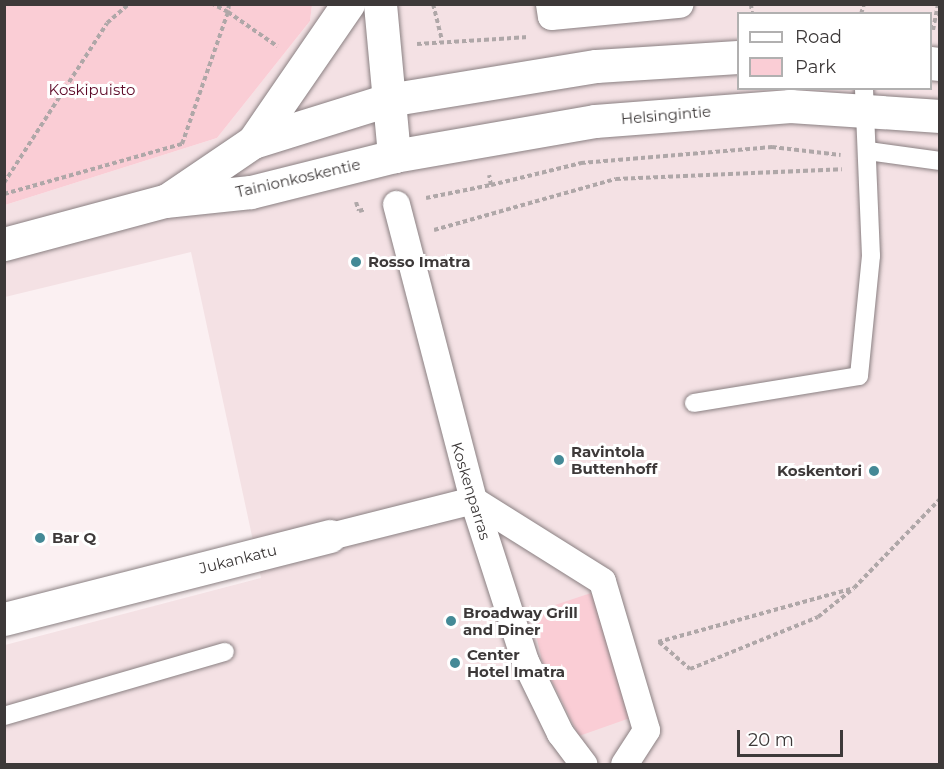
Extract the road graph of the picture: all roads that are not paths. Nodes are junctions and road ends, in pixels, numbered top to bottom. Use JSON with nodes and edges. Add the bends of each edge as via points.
{"nodes":[{"id":1,"x":348,"y":4,"type":"edge"},
{"id":2,"x":380,"y":4,"type":"edge"},
{"id":3,"x":549,"y":4,"type":"edge"},
{"id":4,"x":679,"y":4,"type":"edge"},
{"id":5,"x":737,"y":57,"type":"edge"},
{"id":6,"x":864,"y":99,"type":"edge"},
{"id":7,"x":388,"y":100,"type":"junction"},
{"id":8,"x":939,"y":116,"type":"edge"},
{"id":9,"x":253,"y":142,"type":"junction"},
{"id":10,"x":868,"y":151,"type":"junction"},
{"id":11,"x":394,"y":156,"type":"junction"},
{"id":12,"x":939,"y":161,"type":"edge"},
{"id":13,"x":165,"y":201,"type":"junction"},
{"id":14,"x":396,"y":204,"type":"dead end"},
{"id":15,"x":4,"y":244,"type":"edge"},
{"id":16,"x":694,"y":404,"type":"dead end"},
{"id":17,"x":473,"y":500,"type":"junction"},
{"id":18,"x":330,"y":536,"type":"joint"},
{"id":19,"x":4,"y":619,"type":"edge"},
{"id":20,"x":225,"y":652,"type":"dead end"},
{"id":21,"x":4,"y":716,"type":"edge"},
{"id":22,"x":583,"y":765,"type":"edge"},
{"id":23,"x":624,"y":765,"type":"edge"}],
"edges":[{"from":1,"to":9,"type":"main road"},
{"from":2,"to":7,"type":"main road"},
{"from":3,"to":4,"type":"street","via":[[551,16]]},
{"from":5,"to":7,"type":"main road","via":[[596,66]]},
{"from":6,"to":8,"type":"main road","name":"Helsingintie"},
{"from":6,"to":10,"type":"lane"},
{"from":6,"to":11,"type":"main road","name":"Helsingintie","via":[[595,121]]},
{"from":7,"to":9,"type":"main road","name":"Tainionkoskentie"},
{"from":7,"to":11,"type":"main road"},
{"from":9,"to":13,"type":"main road","name":"Tainionkoskentie"},
{"from":10,"to":12,"type":"lane"},
{"from":10,"to":16,"type":"lane","via":[[871,256],[859,376]]},
{"from":11,"to":13,"type":"main road","name":"Tainionkoskentie","via":[[251,192]]},
{"from":13,"to":15,"type":"main road","name":"Tainionkoskentie"},
{"from":14,"to":17,"type":"street","name":"Koskenparras","via":[[401,238]]},
{"from":17,"to":18,"type":"street","name":"Jukankatu"},
{"from":17,"to":22,"type":"street","name":"Koskenparras","via":[[525,661],[560,733]]},
{"from":17,"to":23,"type":"street","via":[[602,581],[646,730]]},
{"from":18,"to":19,"type":"main road","name":"Jukankatu"},
{"from":20,"to":21,"type":"lane"}]}
